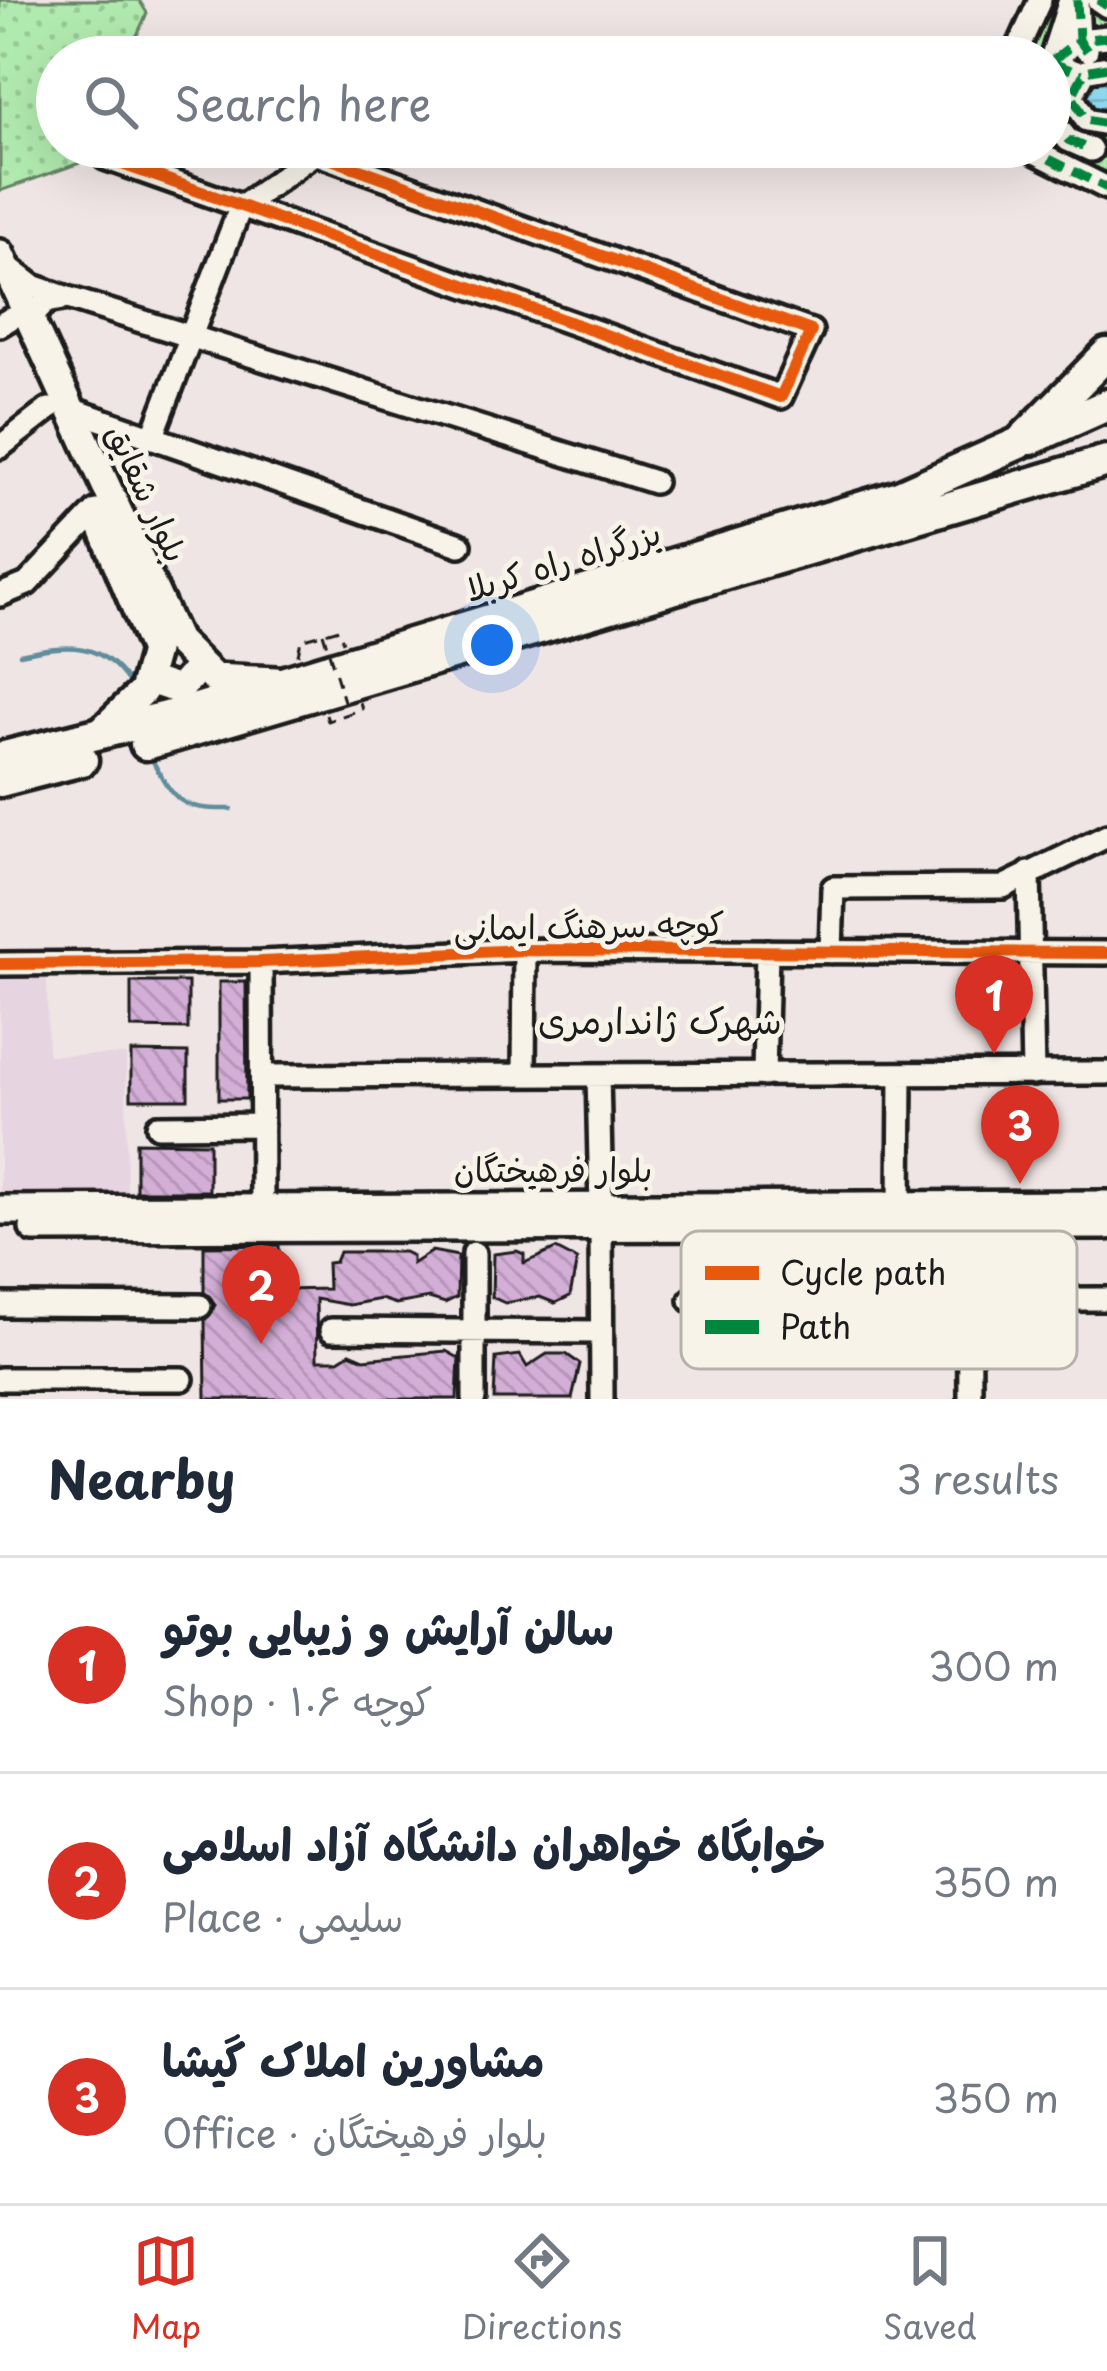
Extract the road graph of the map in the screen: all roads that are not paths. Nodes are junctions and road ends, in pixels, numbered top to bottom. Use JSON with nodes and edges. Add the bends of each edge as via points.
{"nodes":[{"id":1,"x":1040,"y":0,"type":"edge"},
{"id":2,"x":1074,"y":0,"type":"edge"},
{"id":3,"x":1098,"y":0,"type":"edge"},
{"id":4,"x":1107,"y":6,"type":"edge"},
{"id":5,"x":1024,"y":36,"type":"edge"},
{"id":6,"x":1060,"y":36,"type":"edge"},
{"id":7,"x":1107,"y":37,"type":"edge"},
{"id":8,"x":1079,"y":40,"type":"junction"},
{"id":9,"x":1071,"y":46,"type":"edge"},
{"id":10,"x":1096,"y":69,"type":"edge"},
{"id":11,"x":1072,"y":96,"type":"joint"},
{"id":12,"x":1101,"y":135,"type":"edge"},
{"id":13,"x":1071,"y":140,"type":"edge"},
{"id":14,"x":132,"y":168,"type":"edge"},
{"id":15,"x":286,"y":168,"type":"edge"},
{"id":16,"x":357,"y":168,"type":"edge"},
{"id":17,"x":1066,"y":168,"type":"edge"},
{"id":18,"x":1098,"y":184,"type":"edge"},
{"id":19,"x":240,"y":208,"type":"junction"},
{"id":20,"x":0,"y":255,"type":"edge"},
{"id":21,"x":68,"y":298,"type":"junction"},
{"id":22,"x":3,"y":313,"type":"edge"},
{"id":23,"x":190,"y":336,"type":"junction"},
{"id":24,"x":35,"y":340,"type":"junction"},
{"id":25,"x":1107,"y":354,"type":"edge"},
{"id":26,"x":1107,"y":405,"type":"edge"},
{"id":27,"x":58,"y":409,"type":"junction"},
{"id":28,"x":152,"y":438,"type":"junction"},
{"id":29,"x":1019,"y":443,"type":"junction"},
{"id":30,"x":0,"y":447,"type":"edge"},
{"id":31,"x":1107,"y":460,"type":"edge"},
{"id":32,"x":654,"y":482,"type":"dead end"},
{"id":33,"x":96,"y":511,"type":"junction"},
{"id":34,"x":460,"y":545,"type":"dead end"},
{"id":35,"x":0,"y":595,"type":"edge"},
{"id":36,"x":198,"y":668,"type":"junction"},
{"id":37,"x":149,"y":680,"type":"junction"},
{"id":38,"x":292,"y":680,"type":"junction"},
{"id":39,"x":95,"y":736,"type":"junction"},
{"id":40,"x":0,"y":758,"type":"edge"},
{"id":41,"x":0,"y":781,"type":"edge"},
{"id":42,"x":1107,"y":836,"type":"edge"},
{"id":43,"x":1029,"y":873,"type":"junction"},
{"id":44,"x":525,"y":950,"type":"junction"},
{"id":45,"x":767,"y":951,"type":"junction"},
{"id":46,"x":831,"y":952,"type":"junction"},
{"id":47,"x":1030,"y":952,"type":"junction"},
{"id":48,"x":1107,"y":953,"type":"edge"},
{"id":49,"x":261,"y":962,"type":"junction"},
{"id":50,"x":0,"y":964,"type":"edge"},
{"id":51,"x":1107,"y":1073,"type":"edge"},
{"id":52,"x":901,"y":1074,"type":"junction"},
{"id":53,"x":1033,"y":1074,"type":"junction"},
{"id":54,"x":598,"y":1075,"type":"junction"},
{"id":55,"x":764,"y":1075,"type":"junction"},
{"id":56,"x":262,"y":1076,"type":"junction"},
{"id":57,"x":524,"y":1076,"type":"junction"},
{"id":58,"x":262,"y":1125,"type":"junction"},
{"id":59,"x":158,"y":1126,"type":"dead end"},
{"id":60,"x":1107,"y":1205,"type":"edge"},
{"id":61,"x":900,"y":1206,"type":"junction"},
{"id":62,"x":262,"y":1207,"type":"junction"},
{"id":63,"x":0,"y":1210,"type":"edge"},
{"id":64,"x":601,"y":1216,"type":"junction"},
{"id":65,"x":969,"y":1225,"type":"junction"},
{"id":66,"x":1107,"y":1225,"type":"edge"},
{"id":67,"x":0,"y":1228,"type":"edge"},
{"id":68,"x":969,"y":1231,"type":"edge"},
{"id":69,"x":474,"y":1253,"type":"dead end"},
{"id":70,"x":1077,"y":1299,"type":"edge"},
{"id":71,"x":1107,"y":1299,"type":"edge"},
{"id":72,"x":0,"y":1305,"type":"edge"},
{"id":73,"x":200,"y":1306,"type":"dead end"},
{"id":74,"x":332,"y":1330,"type":"dead end"},
{"id":75,"x":474,"y":1331,"type":"junction"},
{"id":76,"x":602,"y":1332,"type":"junction"},
{"id":77,"x":0,"y":1379,"type":"edge"},
{"id":78,"x":182,"y":1379,"type":"dead end"},
{"id":79,"x":474,"y":1399,"type":"edge"},
{"id":80,"x":602,"y":1399,"type":"edge"}],
"edges":[{"from":1,"to":5,"type":"street"},
{"from":2,"to":6,"type":"street"},
{"from":2,"to":8,"type":"street"},
{"from":3,"to":4,"type":"street"},
{"from":7,"to":8,"type":"street"},
{"from":8,"to":9,"type":"street"},
{"from":8,"to":10,"type":"street"},
{"from":10,"to":11,"type":"street"},
{"from":11,"to":12,"type":"street"},
{"from":12,"to":13,"type":"street"},
{"from":12,"to":18,"type":"street"},
{"from":14,"to":19,"type":"street"},
{"from":15,"to":19,"type":"street"},
{"from":16,"to":19,"type":"street","via":[[811,331],[781,397]]},
{"from":17,"to":18,"type":"street"},
{"from":19,"to":23,"type":"street"},
{"from":20,"to":21,"type":"street","via":[[33,286]]},
{"from":20,"to":24,"type":"main road","name":"بلوار شقایق"},
{"from":21,"to":23,"type":"street"},
{"from":21,"to":24,"type":"street","via":[[35,314]]},
{"from":22,"to":27,"type":"main road","name":"بلوار شقایق"},
{"from":23,"to":28,"type":"street"},
{"from":23,"to":32,"type":"street"},
{"from":24,"to":27,"type":"main road","name":"بلوار شقایق"},
{"from":25,"to":29,"type":"highway","name":"بزرگراه راه کربلا"},
{"from":26,"to":29,"type":"highway"},
{"from":27,"to":28,"type":"street"},
{"from":27,"to":30,"type":"street"},
{"from":27,"to":33,"type":"main road","name":"بلوار شقایق"},
{"from":27,"to":36,"type":"main road","name":"بلوار شقایق"},
{"from":28,"to":34,"type":"street"},
{"from":29,"to":38,"type":"highway","name":"بزرگراه راه کربلا","via":[[878,502]]},
{"from":31,"to":41,"type":"highway","name":"بزرگراه راه کربلا","via":[[319,696]]},
{"from":33,"to":35,"type":"street","via":[[27,584]]},
{"from":33,"to":37,"type":"main road","name":"بلوار شقایق","via":[[151,636]]},
{"from":36,"to":37,"type":"main road","via":[[179,690]]},
{"from":36,"to":38,"type":"main road","via":[[214,678]]},
{"from":37,"to":39,"type":"main road"},
{"from":38,"to":39,"type":"highway","name":"بزرگراه راه کربلا"},
{"from":39,"to":40,"type":"highway","name":"بزرگراه راه کربلا"},
{"from":42,"to":43,"type":"street"},
{"from":43,"to":46,"type":"street","via":[[1003,887],[832,888]]},
{"from":43,"to":47,"type":"street"},
{"from":44,"to":45,"type":"street","name":"کوچه سرهنگ ایمانی"},
{"from":44,"to":49,"type":"street","name":"کوچه سرهنگ ایمانی"},
{"from":44,"to":57,"type":"street"},
{"from":45,"to":46,"type":"street","name":"کوچه سرهنگ ایمانی"},
{"from":45,"to":55,"type":"street"},
{"from":46,"to":47,"type":"street","name":"کوچه سرهنگ ایمانی"},
{"from":47,"to":48,"type":"street","name":"کوچه سرهنگ ایمانی"},
{"from":47,"to":53,"type":"street"},
{"from":49,"to":50,"type":"street","name":"کوچه سرهنگ ایمانی"},
{"from":49,"to":56,"type":"street"},
{"from":51,"to":53,"type":"street"},
{"from":52,"to":53,"type":"street"},
{"from":52,"to":55,"type":"street"},
{"from":52,"to":61,"type":"street"},
{"from":54,"to":55,"type":"street"},
{"from":54,"to":57,"type":"street"},
{"from":54,"to":64,"type":"street"},
{"from":56,"to":57,"type":"street"},
{"from":56,"to":58,"type":"street"},
{"from":58,"to":59,"type":"street"},
{"from":58,"to":62,"type":"street"},
{"from":60,"to":61,"type":"main road","name":"بلوار فرهیختگان"},
{"from":61,"to":64,"type":"main road","name":"بلوار فرهیختگان"},
{"from":62,"to":63,"type":"main road","name":"بلوار فرهیختگان"},
{"from":62,"to":64,"type":"main road","name":"بلوار فرهیختگان"},
{"from":64,"to":65,"type":"main road","name":"بلوار فرهیختگان"},
{"from":64,"to":67,"type":"main road","name":"بلوار فرهیختگان"},
{"from":64,"to":76,"type":"street"},
{"from":65,"to":66,"type":"main road","name":"بلوار فرهیختگان"},
{"from":65,"to":68,"type":"street"},
{"from":69,"to":75,"type":"street"},
{"from":70,"to":71,"type":"street"},
{"from":72,"to":73,"type":"street"},
{"from":74,"to":75,"type":"street"},
{"from":75,"to":76,"type":"street"},
{"from":75,"to":79,"type":"street"},
{"from":76,"to":80,"type":"street"},
{"from":77,"to":78,"type":"street"}]}
